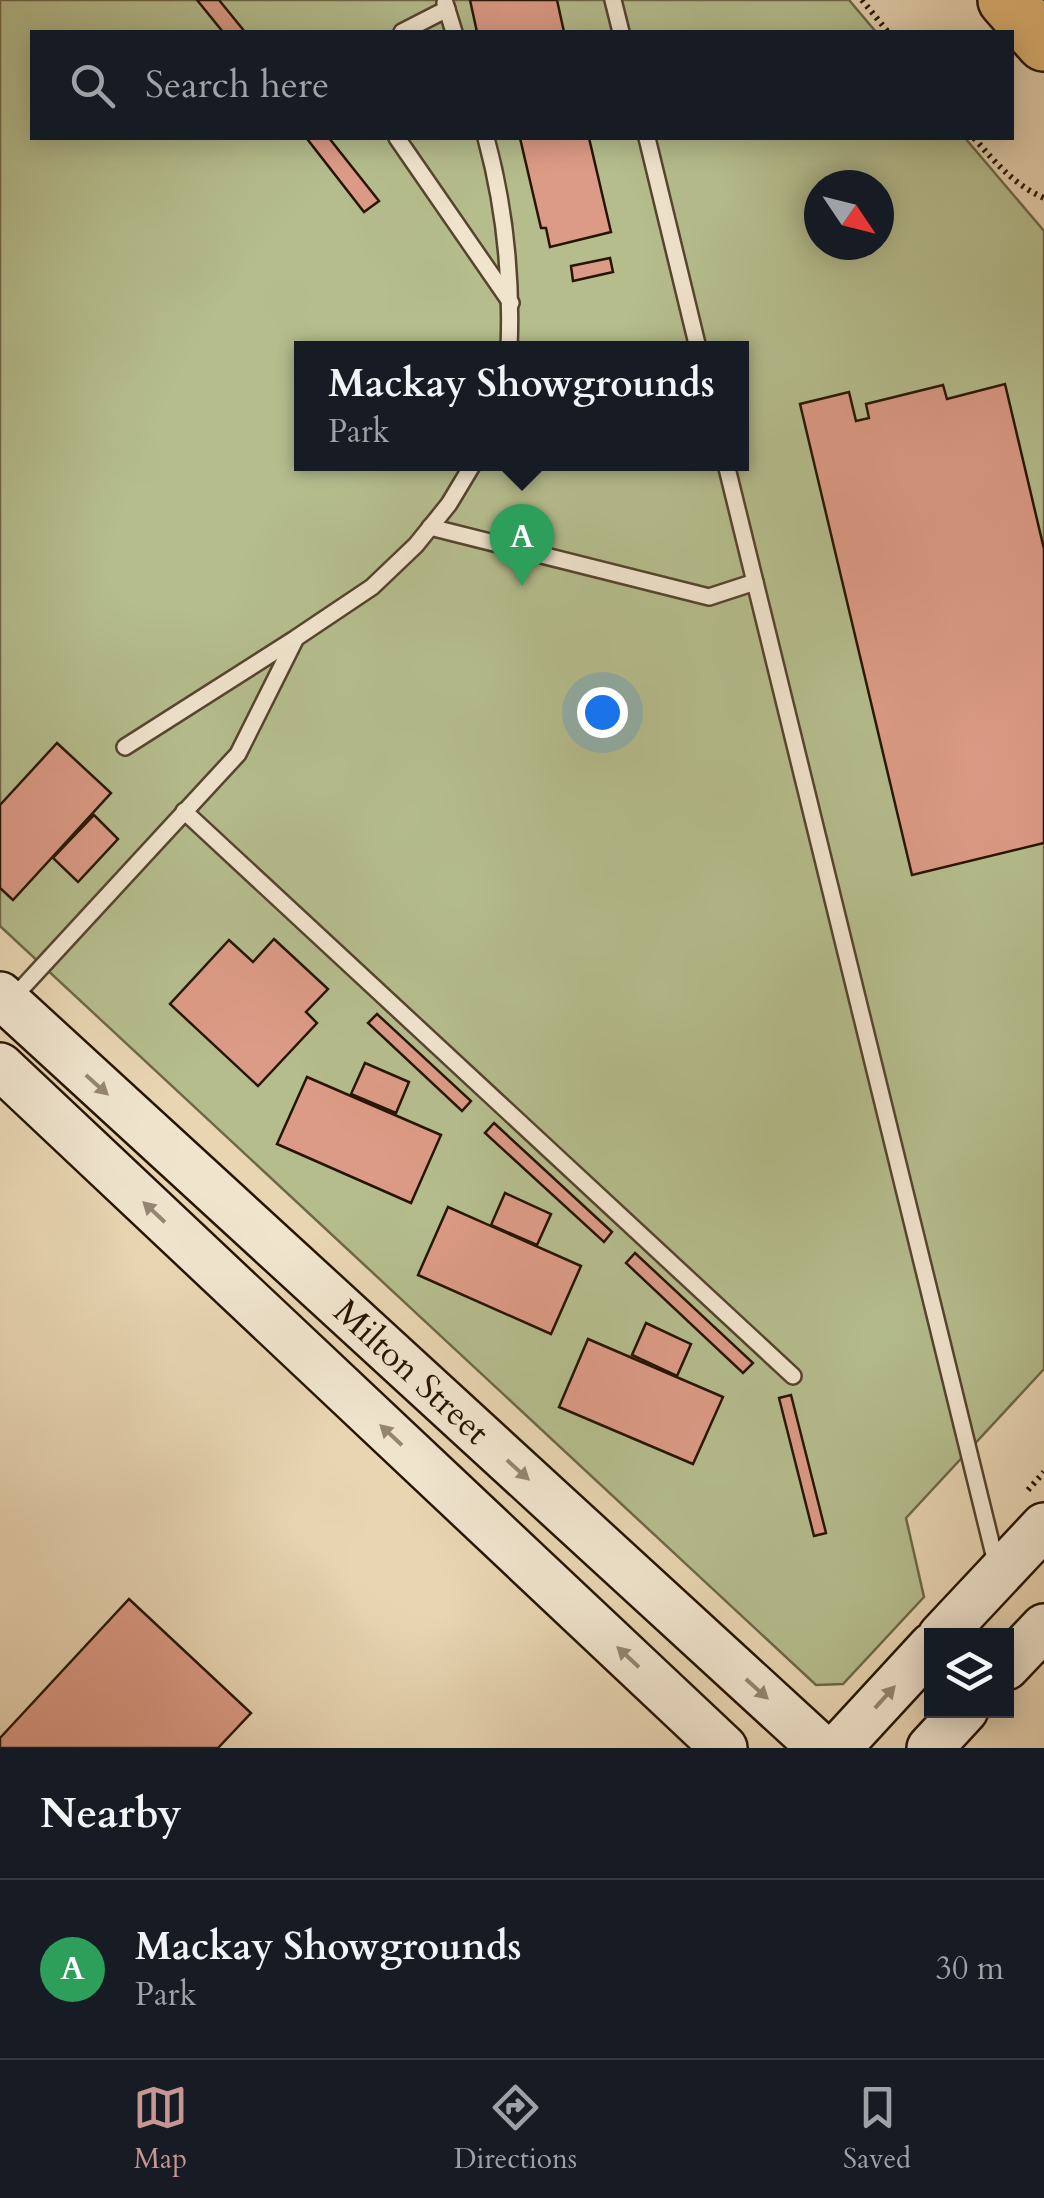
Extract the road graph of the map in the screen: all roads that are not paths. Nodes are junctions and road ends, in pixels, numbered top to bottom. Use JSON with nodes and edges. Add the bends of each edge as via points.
{"nodes":[{"id":1,"x":613,"y":0,"type":"edge"},
{"id":2,"x":1006,"y":0,"type":"edge"},
{"id":3,"x":446,"y":5,"type":"edge"},
{"id":4,"x":405,"y":30,"type":"edge"},
{"id":5,"x":453,"y":30,"type":"edge"},
{"id":6,"x":620,"y":30,"type":"edge"},
{"id":7,"x":1044,"y":43,"type":"edge"},
{"id":8,"x":398,"y":140,"type":"edge"},
{"id":9,"x":487,"y":140,"type":"edge"},
{"id":10,"x":647,"y":140,"type":"edge"},
{"id":11,"x":511,"y":304,"type":"junction"},
{"id":12,"x":510,"y":341,"type":"edge"},
{"id":13,"x":696,"y":341,"type":"edge"},
{"id":14,"x":470,"y":471,"type":"edge"},
{"id":15,"x":728,"y":471,"type":"edge"},
{"id":16,"x":430,"y":528,"type":"junction"},
{"id":17,"x":755,"y":582,"type":"junction"},
{"id":18,"x":296,"y":638,"type":"junction"},
{"id":19,"x":126,"y":747,"type":"dead end"},
{"id":20,"x":184,"y":811,"type":"junction"},
{"id":21,"x":3,"y":1003,"type":"edge"},
{"id":22,"x":48,"y":1040,"type":"junction"},
{"id":23,"x":4,"y":1079,"type":"edge"},
{"id":24,"x":793,"y":1376,"type":"dead end"},
{"id":25,"x":1044,"y":1526,"type":"edge"},
{"id":26,"x":998,"y":1573,"type":"junction"},
{"id":27,"x":1044,"y":1627,"type":"edge"},
{"id":28,"x":948,"y":1628,"type":"edge"},
{"id":29,"x":924,"y":1655,"type":"edge"},
{"id":30,"x":1014,"y":1658,"type":"edge"},
{"id":31,"x":958,"y":1718,"type":"edge"},
{"id":32,"x":724,"y":1748,"type":"edge"},
{"id":33,"x":821,"y":1748,"type":"edge"},
{"id":34,"x":838,"y":1748,"type":"edge"},
{"id":35,"x":930,"y":1748,"type":"edge"}],
"edges":[{"from":1,"to":6,"type":"lane"},
{"from":2,"to":7,"type":"highway"},
{"from":3,"to":4,"type":"lane"},
{"from":3,"to":5,"type":"lane"},
{"from":8,"to":11,"type":"lane"},
{"from":9,"to":11,"type":"lane","via":[[504,209]]},
{"from":10,"to":13,"type":"lane"},
{"from":11,"to":12,"type":"lane"},
{"from":14,"to":16,"type":"lane"},
{"from":15,"to":17,"type":"lane"},
{"from":16,"to":17,"type":"lane","via":[[708,597]]},
{"from":16,"to":18,"type":"lane","via":[[372,587]]},
{"from":17,"to":26,"type":"lane"},
{"from":18,"to":19,"type":"lane"},
{"from":18,"to":20,"type":"lane","via":[[238,754]]},
{"from":20,"to":21,"type":"lane"},
{"from":20,"to":24,"type":"lane"},
{"from":21,"to":22,"type":"street","name":"Milton Street"},
{"from":22,"to":23,"type":"street"},
{"from":22,"to":33,"type":"street","name":"Milton Street","one_way":true},
{"from":32,"to":23,"type":"street","name":"Milton Street","one_way":true},
{"from":25,"to":26,"type":"street"},
{"from":26,"to":28,"type":"street"},
{"from":27,"to":30,"type":"street"},
{"from":34,"to":29,"type":"street","one_way":true},
{"from":31,"to":35,"type":"street"}]}
